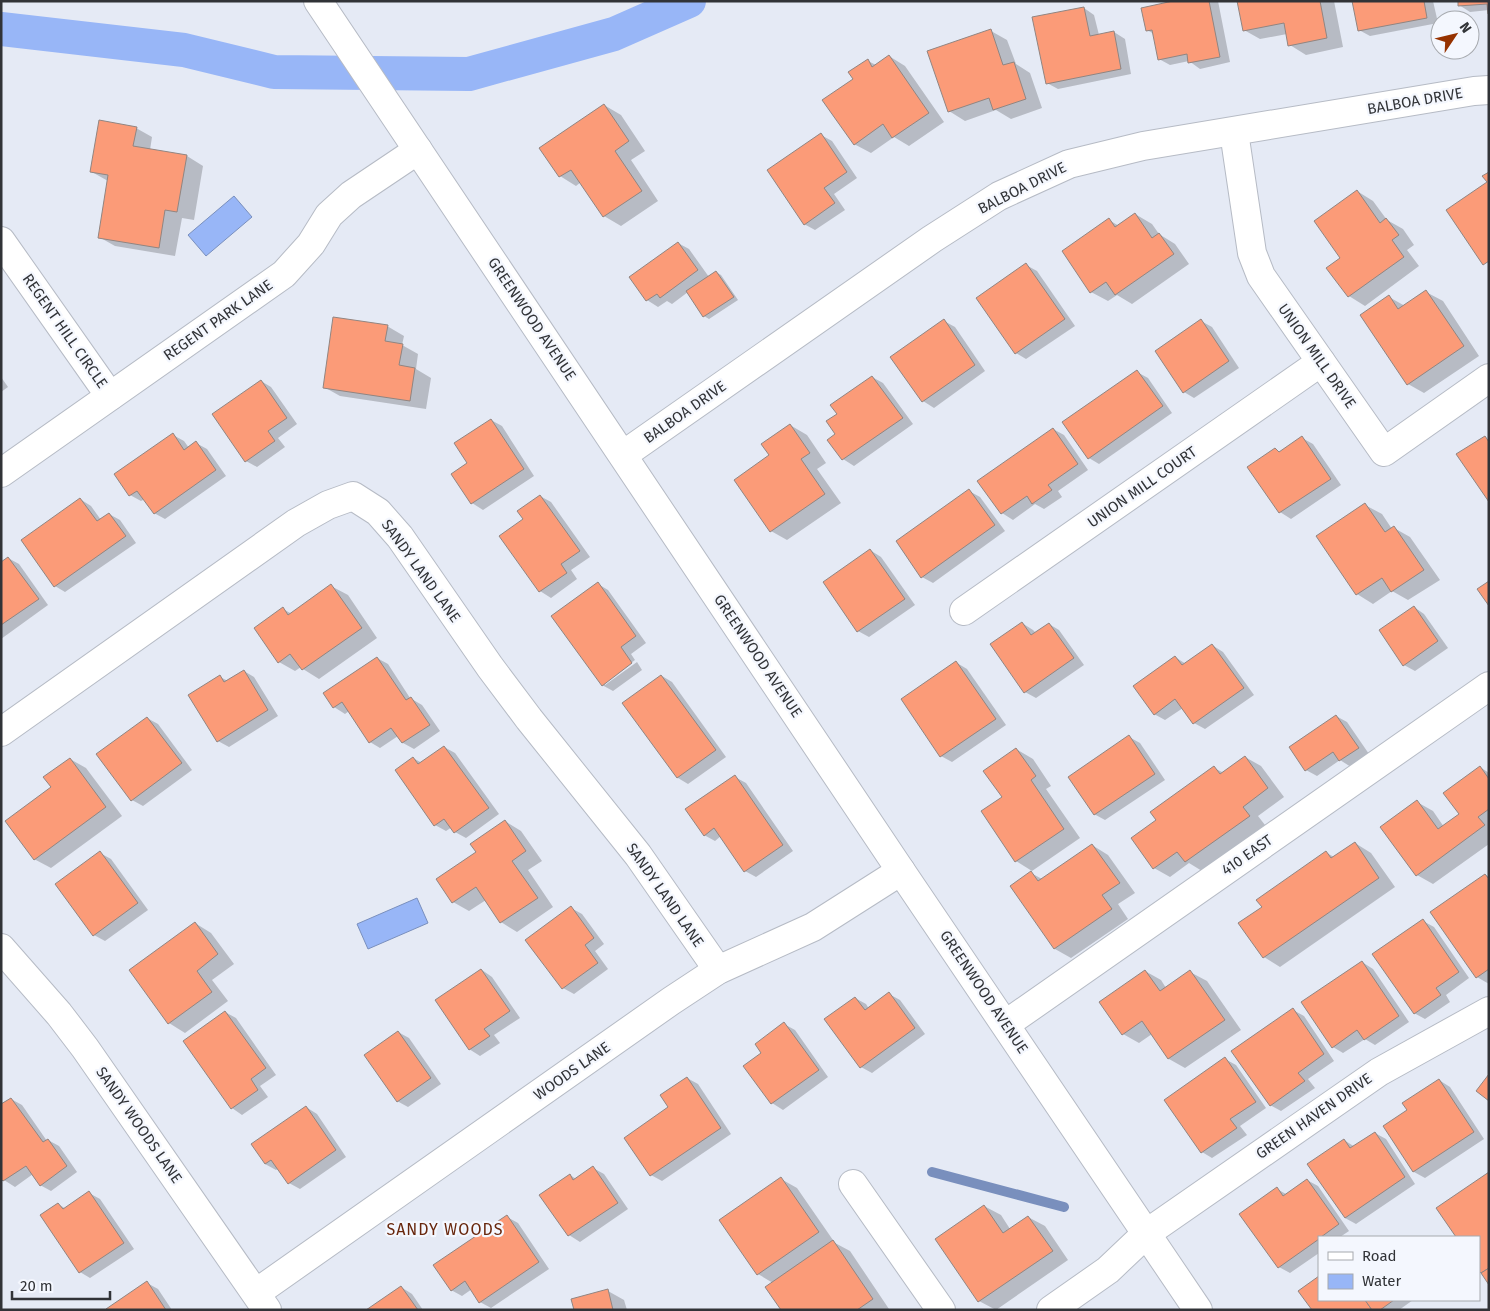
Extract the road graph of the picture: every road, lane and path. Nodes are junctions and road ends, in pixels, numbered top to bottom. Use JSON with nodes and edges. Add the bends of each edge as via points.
{"nodes":[{"id":1,"x":318,"y":1,"type":"edge"},
{"id":2,"x":1489,"y":90,"type":"edge"},
{"id":3,"x":1234,"y":132,"type":"junction"},
{"id":4,"x":418,"y":150,"type":"junction"},
{"id":5,"x":1,"y":241,"type":"edge"},
{"id":6,"x":1320,"y":362,"type":"junction"},
{"id":7,"x":1489,"y":378,"type":"edge"},
{"id":8,"x":110,"y":396,"type":"junction"},
{"id":9,"x":624,"y":455,"type":"junction"},
{"id":10,"x":1,"y":473,"type":"edge"},
{"id":11,"x":964,"y":611,"type":"dead end"},
{"id":12,"x":1489,"y":686,"type":"edge"},
{"id":13,"x":1,"y":732,"type":"edge"},
{"id":14,"x":901,"y":871,"type":"junction"},
{"id":15,"x":1,"y":948,"type":"edge"},
{"id":16,"x":718,"y":970,"type":"junction"},
{"id":17,"x":1489,"y":1011,"type":"edge"},
{"id":18,"x":1006,"y":1024,"type":"junction"},
{"id":19,"x":853,"y":1184,"type":"dead end"},
{"id":20,"x":1147,"y":1233,"type":"junction"},
{"id":21,"x":261,"y":1301,"type":"edge"},
{"id":22,"x":941,"y":1310,"type":"edge"},
{"id":23,"x":1051,"y":1310,"type":"edge"},
{"id":24,"x":1198,"y":1310,"type":"edge"}],
"edges":[{"from":1,"to":4,"type":"street","name":"GREENWOOD AVENUE"},
{"from":2,"to":3,"type":"street","name":"BALBOA DRIVE"},
{"from":3,"to":6,"type":"street","name":"UNION MILL DRIVE","via":[[1252,253],[1261,276]]},
{"from":3,"to":9,"type":"street","name":"BALBOA DRIVE","via":[[1143,146],[1068,164],[999,196],[932,239]]},
{"from":4,"to":8,"type":"street","name":"REGENT PARK LANE","via":[[351,195],[329,215],[311,244],[284,274]]},
{"from":4,"to":9,"type":"street","name":"GREENWOOD AVENUE"},
{"from":5,"to":8,"type":"street","name":"REGENT HILL CIRCLE"},
{"from":6,"to":7,"type":"street","name":"UNION MILL DRIVE","via":[[1384,452]]},
{"from":6,"to":11,"type":"street","name":"UNION MILL COURT"},
{"from":8,"to":10,"type":"street","name":"REGENT PARK LANE"},
{"from":9,"to":14,"type":"street","name":"GREENWOOD AVENUE"},
{"from":12,"to":18,"type":"street","name":"410 EAST"},
{"from":13,"to":16,"type":"street","name":"SANDY LAND LANE","via":[[296,524],[328,505],[353,496],[378,512],[400,537],[490,667],[638,855]]},
{"from":14,"to":16,"type":"street","name":"WOODS LANE","via":[[813,927]]},
{"from":14,"to":18,"type":"street","name":"GREENWOOD AVENUE"},
{"from":15,"to":21,"type":"street","name":"SANDY WOODS LANE","via":[[85,1048]]},
{"from":16,"to":21,"type":"street","name":"WOODS LANE","via":[[663,1006]]},
{"from":17,"to":20,"type":"street","name":"GREEN HAVEN DRIVE","via":[[1379,1072]]},
{"from":18,"to":20,"type":"street","name":"GREENWOOD AVENUE"},
{"from":19,"to":22,"type":"street"},
{"from":20,"to":23,"type":"street","name":"GREEN HAVEN DRIVE","via":[[1108,1270]]},
{"from":20,"to":24,"type":"street","name":"GREENWOOD AVENUE"}]}
